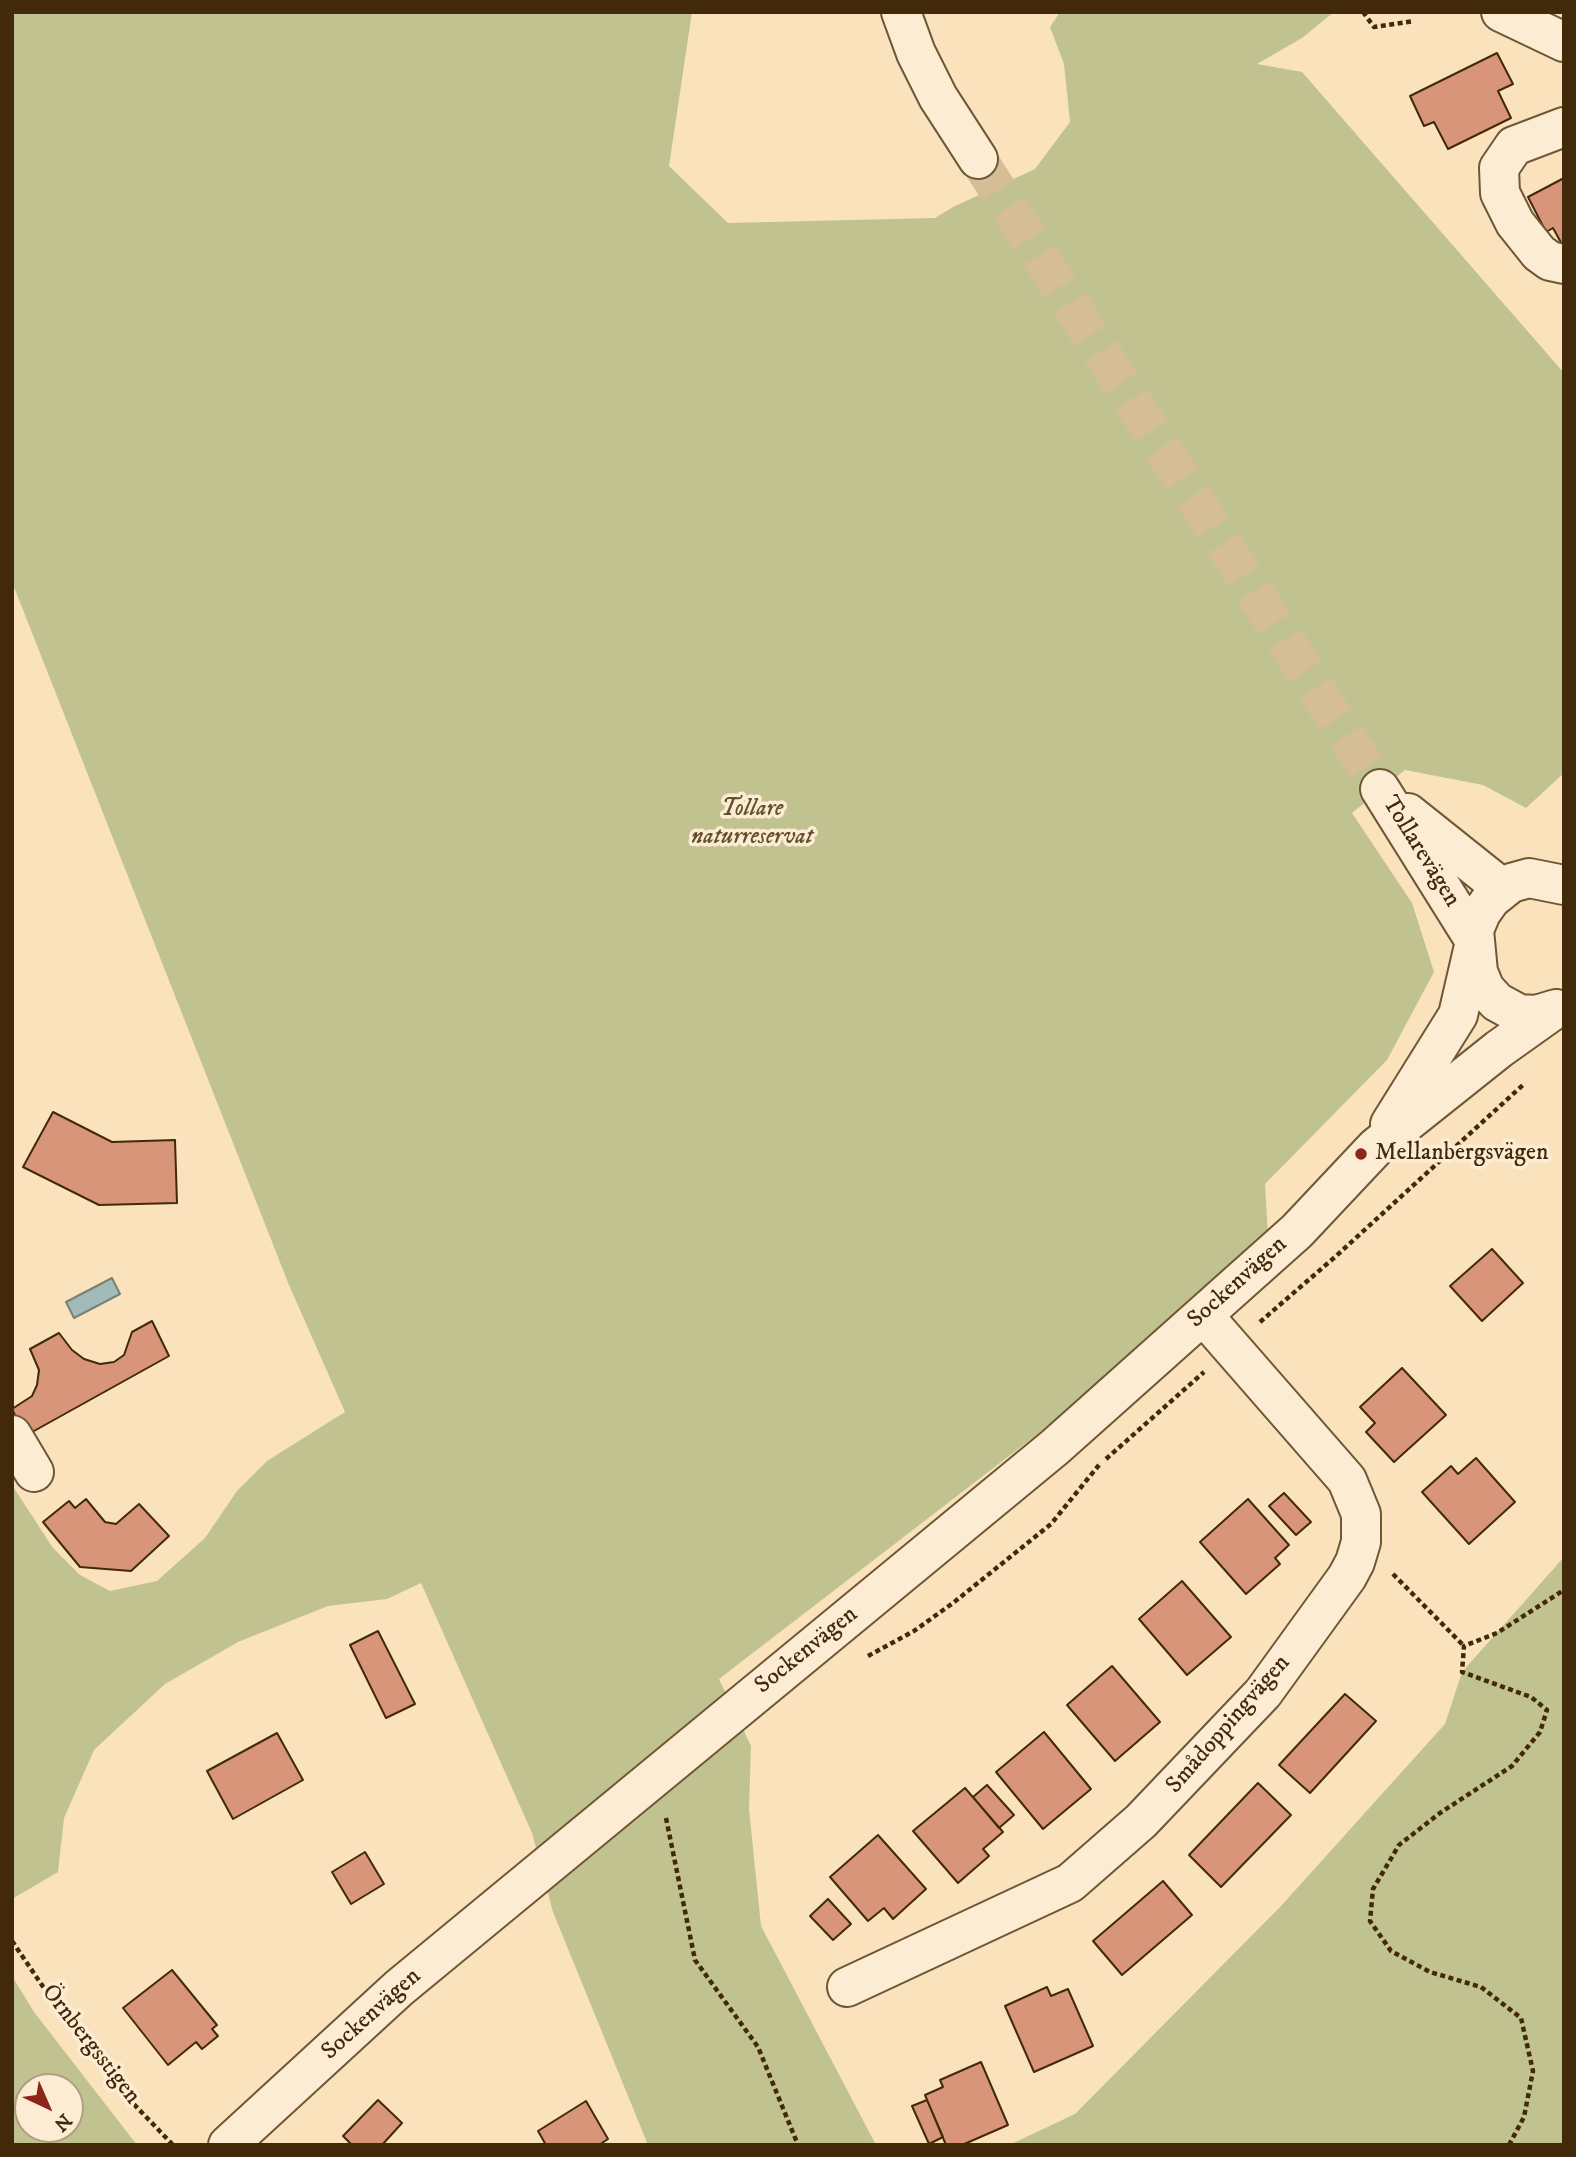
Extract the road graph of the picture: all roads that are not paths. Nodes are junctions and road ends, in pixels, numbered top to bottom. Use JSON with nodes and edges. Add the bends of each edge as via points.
{"nodes":[{"id":1,"x":901,"y":12,"type":"edge"},
{"id":2,"x":1501,"y":12,"type":"edge"},
{"id":3,"x":1564,"y":42,"type":"edge"},
{"id":4,"x":1564,"y":127,"type":"edge"},
{"id":5,"x":978,"y":159,"type":"tunnel mouth"},
{"id":6,"x":1564,"y":264,"type":"edge"},
{"id":7,"x":1560,"y":878,"type":"edge"},
{"id":8,"x":1502,"y":888,"type":"junction"},
{"id":9,"x":1475,"y":941,"type":"junction"},
{"id":10,"x":1557,"y":1008,"type":"edge"},
{"id":11,"x":1376,"y":1147,"type":"junction"},
{"id":12,"x":1203,"y":1315,"type":"junction"},
{"id":13,"x":12,"y":1435,"type":"edge"},
{"id":14,"x":34,"y":1472,"type":"dead end"},
{"id":15,"x":848,"y":1987,"type":"dead end"},
{"id":16,"x":228,"y":2145,"type":"edge"}],
"edges":[{"from":1,"to":5,"type":"street","via":[[938,97]]},
{"from":2,"to":3,"type":"street"},
{"from":4,"to":6,"type":"street","via":[[1514,146],[1499,168],[1500,193],[1516,223],[1539,253]]},
{"from":7,"to":8,"type":"street","via":[[1519,879]]},
{"from":8,"to":9,"type":"street","name":"Sockenvägen","via":[[1481,913]]},
{"from":8,"to":9,"type":"street","name":"Tollarevägen","via":[[1380,789]]},
{"from":9,"to":10,"type":"street","via":[[1478,972],[1497,1002],[1519,1014],[1536,1015]]},
{"from":9,"to":11,"type":"street","name":"Sockenvägen","via":[[1458,1016]]},
{"from":10,"to":11,"type":"street","name":"Sockenvägen"},
{"from":11,"to":12,"type":"street","name":"Sockenvägen","via":[[1297,1231]]},
{"from":12,"to":15,"type":"street","name":"Smådoppingvägen","via":[[1347,1480],[1361,1514],[1362,1530],[1351,1570],[1263,1693],[1141,1821],[1070,1883]]},
{"from":12,"to":16,"type":"street","name":"Sockenvägen","via":[[1055,1447],[399,1988]]},
{"from":13,"to":14,"type":"street"}]}
